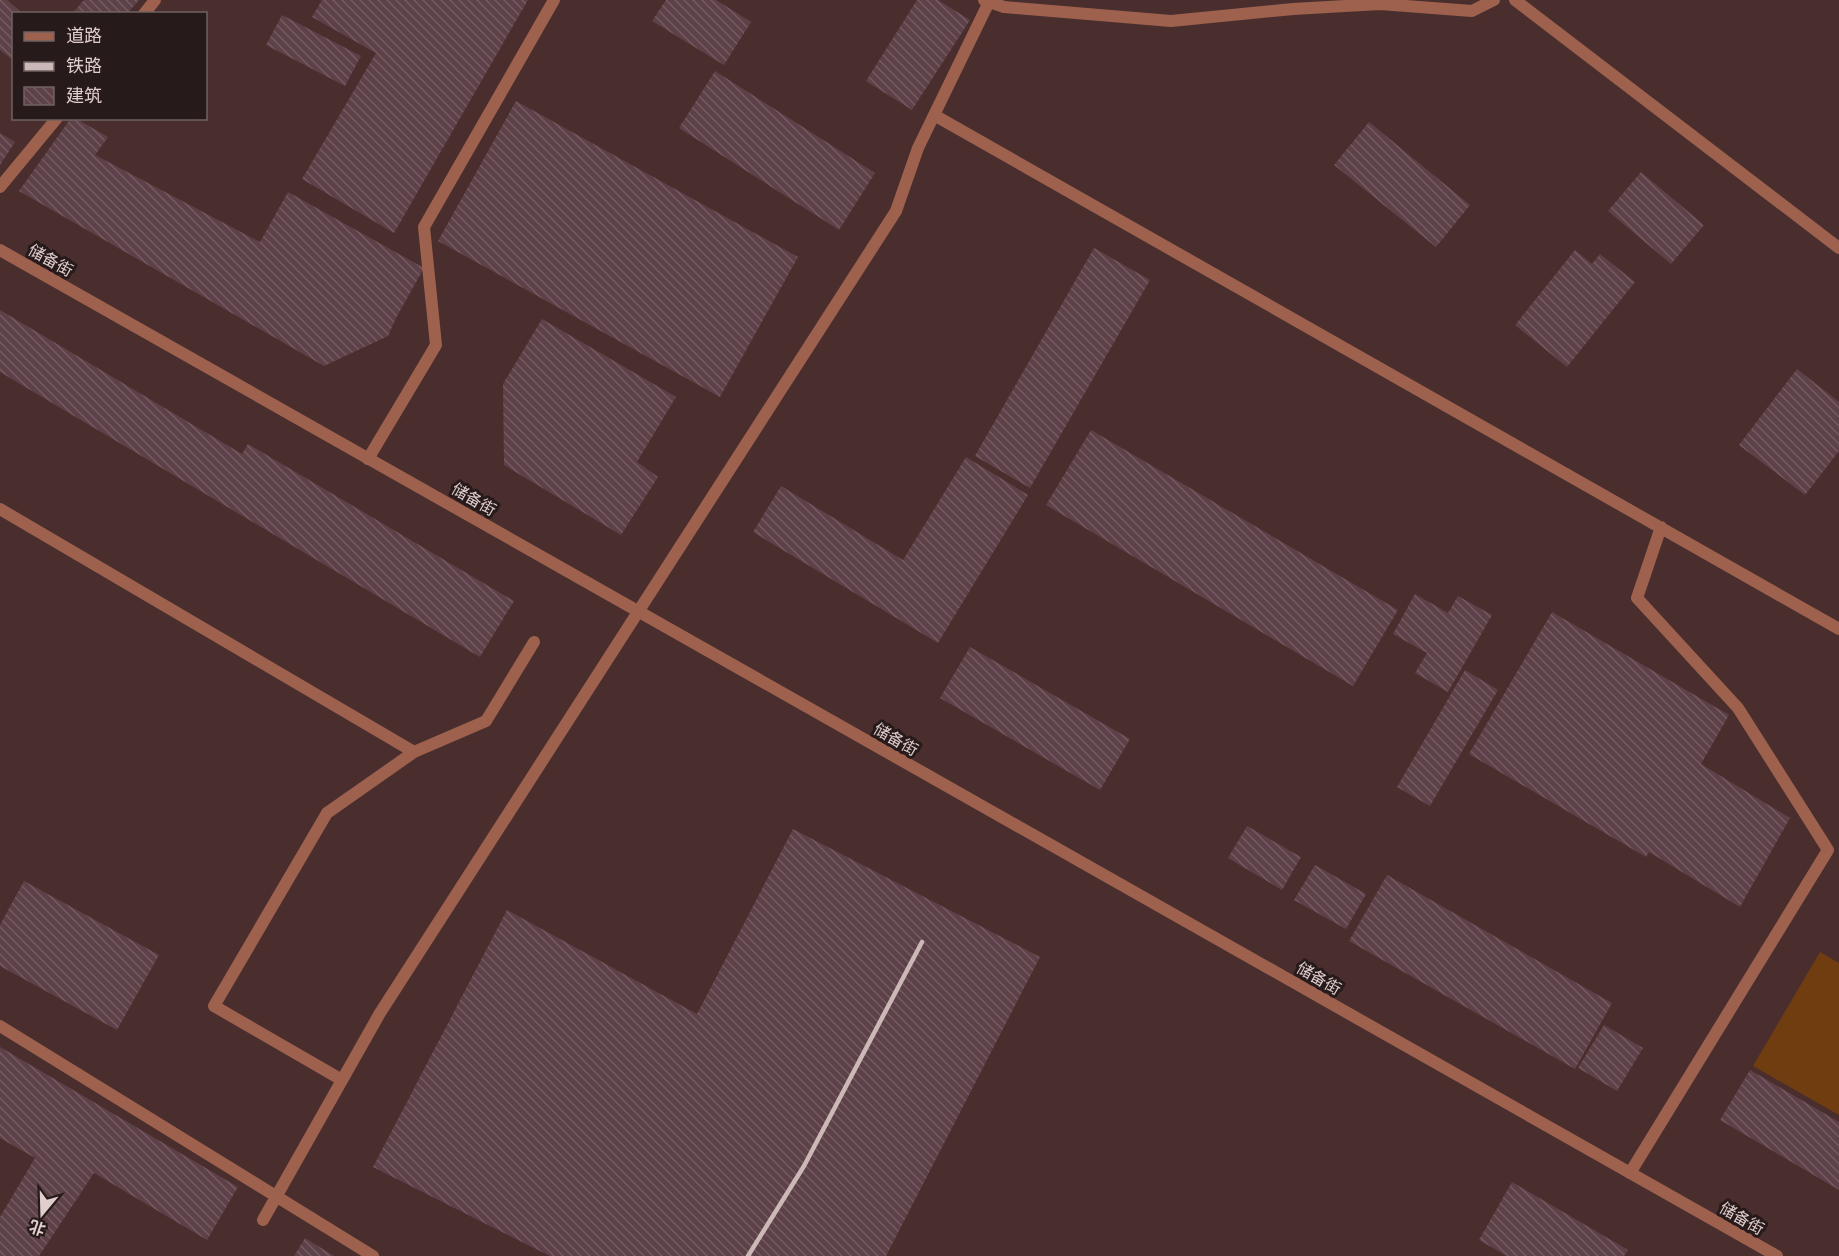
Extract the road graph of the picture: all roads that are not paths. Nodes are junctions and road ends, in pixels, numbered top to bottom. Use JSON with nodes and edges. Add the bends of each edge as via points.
{"nodes":[{"id":1,"x":155,"y":0,"type":"edge"},
{"id":2,"x":554,"y":0,"type":"edge"},
{"id":3,"x":1494,"y":0,"type":"edge"},
{"id":4,"x":1515,"y":0,"type":"edge"},
{"id":5,"x":986,"y":1,"type":"edge"},
{"id":6,"x":146,"y":12,"type":"edge"},
{"id":7,"x":934,"y":115,"type":"junction"},
{"id":8,"x":55,"y":120,"type":"edge"},
{"id":9,"x":0,"y":187,"type":"edge"},
{"id":10,"x":1839,"y":248,"type":"edge"},
{"id":11,"x":0,"y":250,"type":"edge"},
{"id":12,"x":368,"y":459,"type":"junction"},
{"id":13,"x":0,"y":509,"type":"edge"},
{"id":14,"x":1661,"y":527,"type":"junction"},
{"id":15,"x":639,"y":612,"type":"junction"},
{"id":16,"x":1839,"y":629,"type":"edge"},
{"id":17,"x":534,"y":642,"type":"dead end"},
{"id":18,"x":414,"y":752,"type":"junction"},
{"id":19,"x":0,"y":1026,"type":"edge"},
{"id":20,"x":342,"y":1080,"type":"junction"},
{"id":21,"x":1630,"y":1173,"type":"junction"},
{"id":22,"x":276,"y":1196,"type":"junction"},
{"id":23,"x":263,"y":1220,"type":"dead end"},
{"id":24,"x":373,"y":1256,"type":"edge"},
{"id":25,"x":1777,"y":1256,"type":"edge"}],
"edges":[{"from":1,"to":6,"type":"street"},
{"from":2,"to":12,"type":"street","via":[[424,227],[436,345]]},
{"from":3,"to":5,"type":"street","via":[[1472,11],[1380,4],[1171,21],[1004,7]]},
{"from":4,"to":10,"type":"street"},
{"from":5,"to":7,"type":"street"},
{"from":7,"to":14,"type":"street"},
{"from":7,"to":15,"type":"street","via":[[896,210]]},
{"from":8,"to":9,"type":"street"},
{"from":11,"to":12,"type":"street","name":"储备街"},
{"from":12,"to":15,"type":"street","name":"储备街"},
{"from":13,"to":18,"type":"street"},
{"from":14,"to":16,"type":"street"},
{"from":14,"to":21,"type":"street","via":[[1637,598],[1738,708],[1828,850]]},
{"from":15,"to":20,"type":"street","via":[[380,1013]]},
{"from":15,"to":21,"type":"street","name":"储备街"},
{"from":17,"to":18,"type":"street","via":[[486,721]]},
{"from":18,"to":20,"type":"street","via":[[327,813],[214,1006]]},
{"from":19,"to":22,"type":"street"},
{"from":20,"to":22,"type":"street"},
{"from":21,"to":25,"type":"street","name":"储备街"},
{"from":22,"to":23,"type":"street"},
{"from":22,"to":24,"type":"street"}]}
